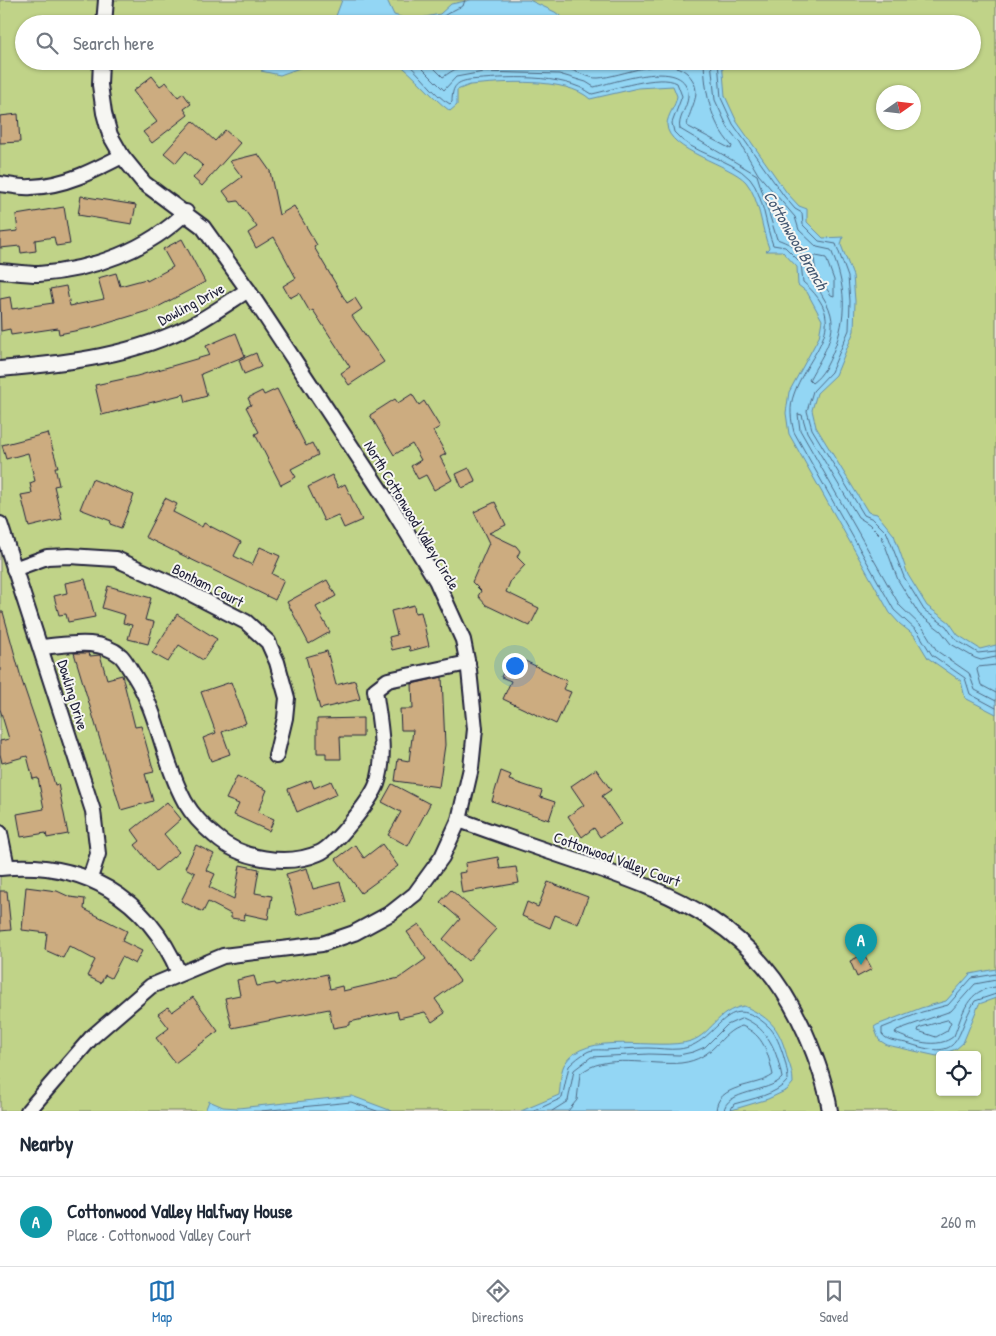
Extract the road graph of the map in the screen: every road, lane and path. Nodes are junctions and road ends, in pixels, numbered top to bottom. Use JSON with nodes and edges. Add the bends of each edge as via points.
{"nodes":[{"id":1,"x":106,"y":0,"type":"edge"},
{"id":2,"x":105,"y":15,"type":"edge"},
{"id":3,"x":101,"y":70,"type":"edge"},
{"id":4,"x":122,"y":156,"type":"junction"},
{"id":5,"x":0,"y":184,"type":"edge"},
{"id":6,"x":186,"y":212,"type":"junction"},
{"id":7,"x":0,"y":271,"type":"edge"},
{"id":8,"x":248,"y":290,"type":"junction"},
{"id":9,"x":0,"y":369,"type":"edge"},
{"id":10,"x":0,"y":524,"type":"edge"},
{"id":11,"x":14,"y":569,"type":"junction"},
{"id":12,"x":41,"y":647,"type":"junction"},
{"id":13,"x":468,"y":663,"type":"junction"},
{"id":14,"x":276,"y":756,"type":"dead end"},
{"id":15,"x":459,"y":820,"type":"junction"},
{"id":16,"x":0,"y":832,"type":"edge"},
{"id":17,"x":4,"y":868,"type":"edge"},
{"id":18,"x":90,"y":878,"type":"junction"},
{"id":19,"x":179,"y":973,"type":"junction"},
{"id":20,"x":28,"y":1111,"type":"edge"},
{"id":21,"x":830,"y":1111,"type":"edge"}],
"edges":[{"from":1,"to":2,"type":"street"},
{"from":3,"to":4,"type":"street","name":"North Cottonwood Valley Circle","via":[[104,113],[110,135]]},
{"from":4,"to":5,"type":"street","via":[[87,175],[68,180],[30,188]]},
{"from":4,"to":6,"type":"street","name":"North Cottonwood Valley Circle","via":[[144,183]]},
{"from":6,"to":7,"type":"street","via":[[173,225],[140,246],[111,259],[37,274]]},
{"from":6,"to":8,"type":"street","name":"North Cottonwood Valley Circle","via":[[203,227]]},
{"from":8,"to":9,"type":"street","name":"Dowling Drive","via":[[196,323],[160,339],[69,363]]},
{"from":8,"to":13,"type":"street","name":"North Cottonwood Valley Circle","via":[[436,580],[457,625]]},
{"from":10,"to":11,"type":"street","name":"Dowling Drive"},
{"from":11,"to":12,"type":"street","name":"Dowling Drive"},
{"from":11,"to":14,"type":"street","name":"Bonham Court","via":[[47,557],[116,559],[246,622],[268,642],[287,698]]},
{"from":12,"to":13,"type":"street","via":[[96,643],[121,656],[143,689],[185,802],[216,837],[235,850],[268,859],[320,853],[342,832],[367,800],[377,784],[380,760],[375,690],[381,684]]},
{"from":12,"to":18,"type":"street","name":"Dowling Drive","via":[[93,811],[98,854]]},
{"from":13,"to":15,"type":"street","name":"North Cottonwood Valley Circle","via":[[475,729],[471,768]]},
{"from":15,"to":19,"type":"street","name":"North Cottonwood Valley Circle","via":[[442,857],[415,894],[391,914],[354,933],[322,944],[223,956]]},
{"from":15,"to":21,"type":"street","name":"Cottonwood Valley Court","via":[[630,878],[708,915],[742,943],[773,976],[796,1013],[817,1058]]},
{"from":16,"to":17,"type":"street"},
{"from":17,"to":18,"type":"street","via":[[40,866]]},
{"from":18,"to":19,"type":"street","via":[[122,897],[144,916],[163,940]]},
{"from":19,"to":20,"type":"street","name":"North Cottonwood Valley Circle","via":[[151,986],[127,1005],[92,1037]]}]}
